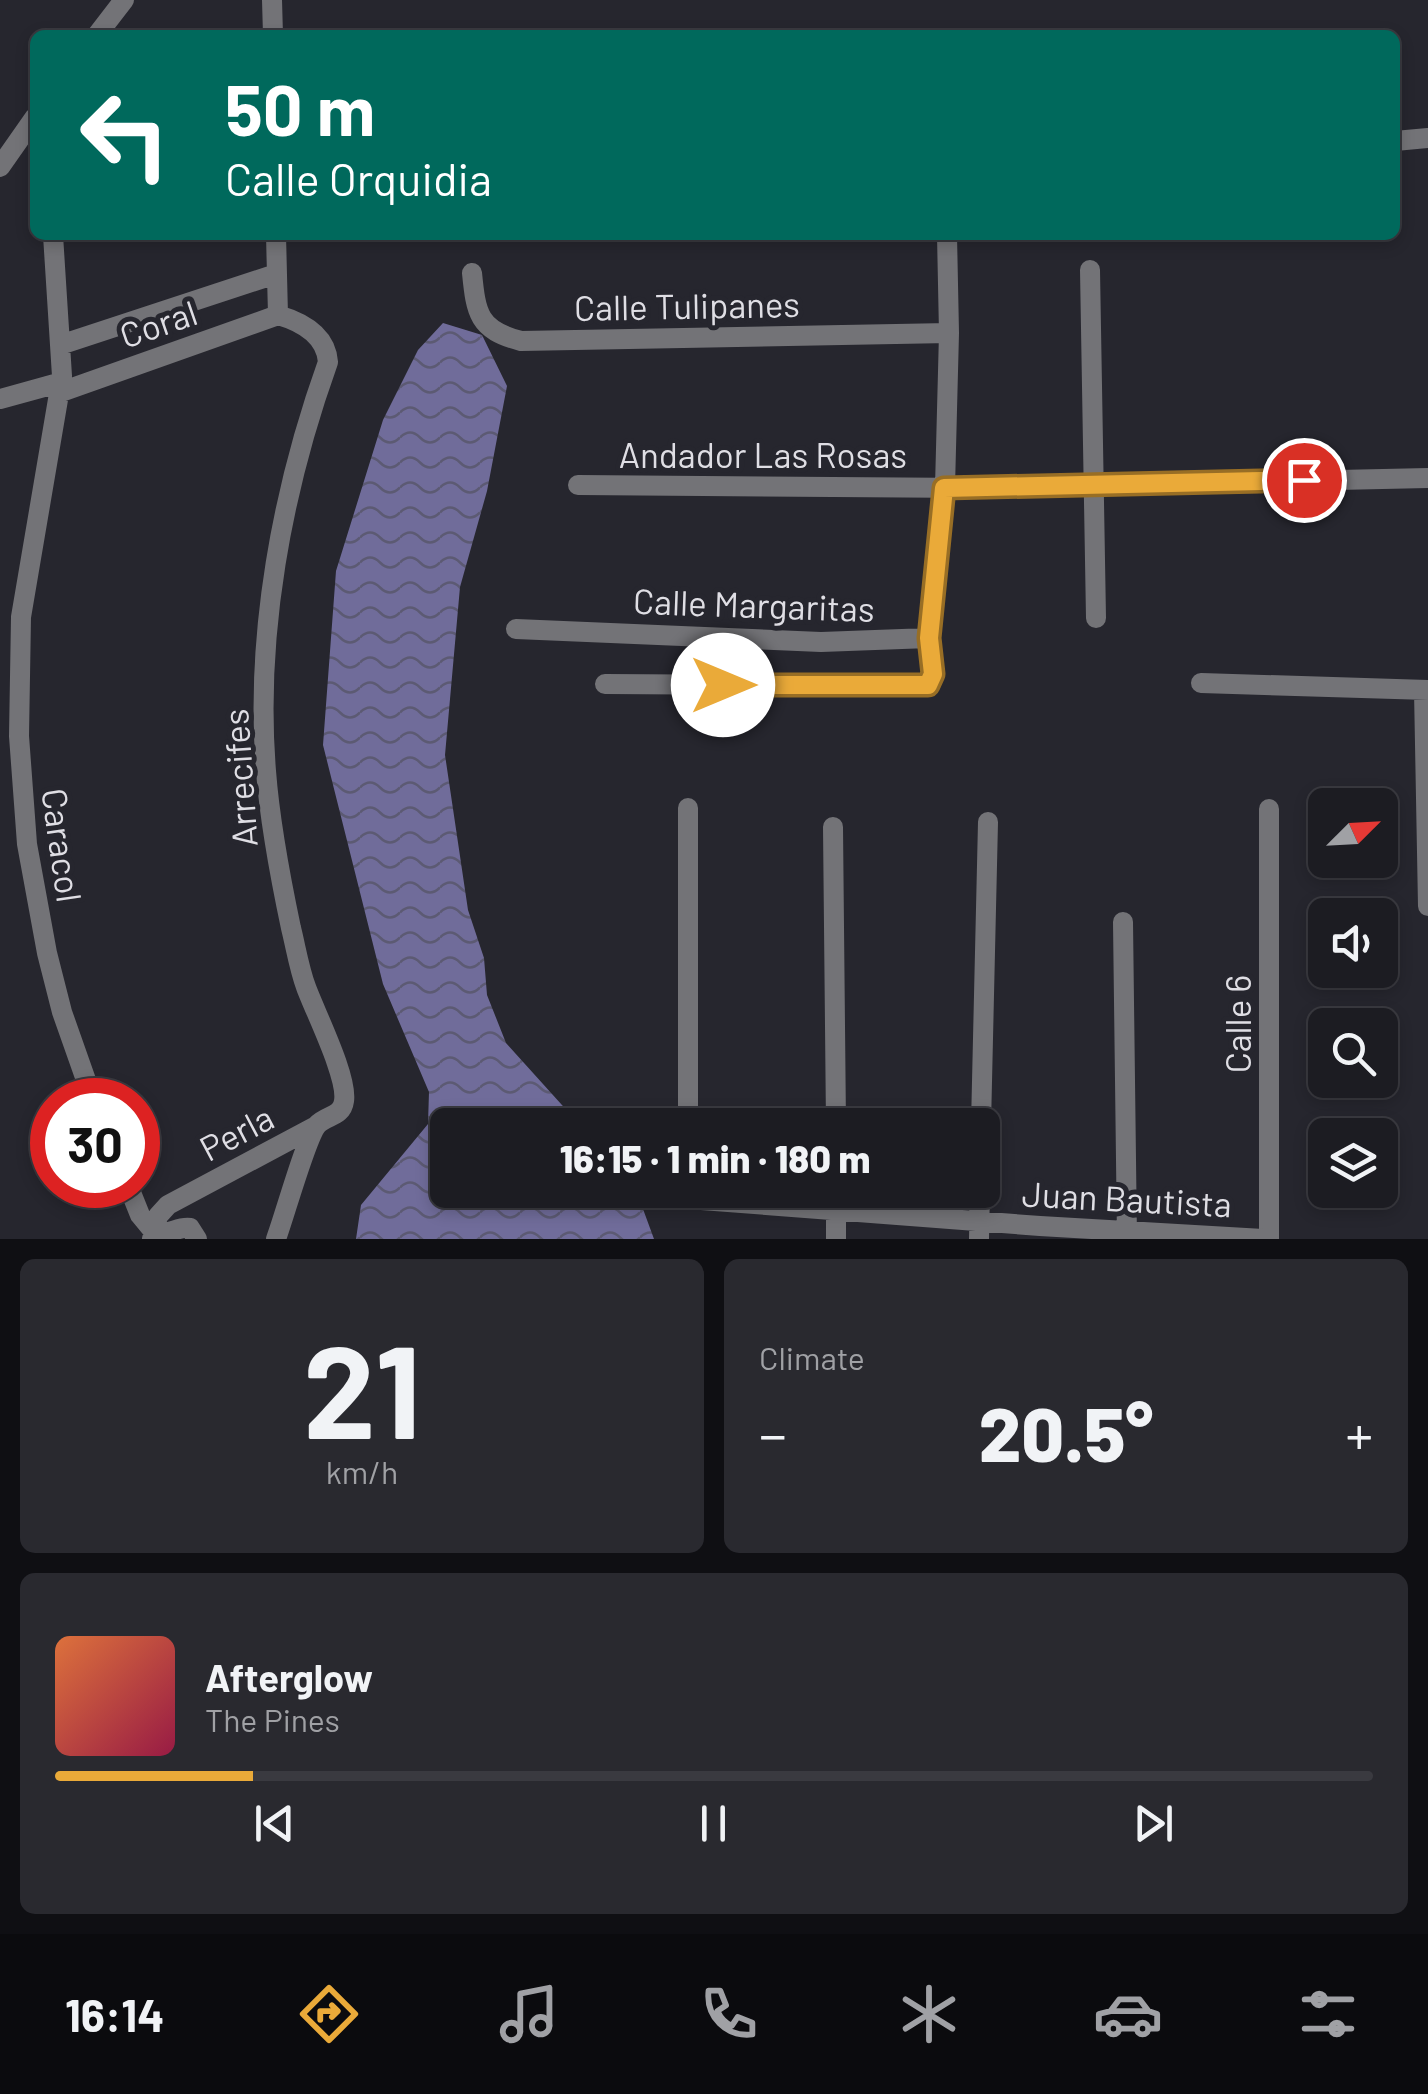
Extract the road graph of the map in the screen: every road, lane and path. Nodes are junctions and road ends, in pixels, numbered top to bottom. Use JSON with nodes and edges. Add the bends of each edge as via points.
{"nodes":[{"id":1,"x":124,"y":0,"type":"edge"},
{"id":2,"x":272,"y":0,"type":"edge"},
{"id":3,"x":101,"y":30,"type":"edge"},
{"id":4,"x":272,"y":30,"type":"edge"},
{"id":5,"x":30,"y":124,"type":"edge"},
{"id":6,"x":1428,"y":138,"type":"edge"},
{"id":7,"x":1400,"y":141,"type":"edge"},
{"id":8,"x":0,"y":168,"type":"edge"},
{"id":9,"x":53,"y":240,"type":"edge"},
{"id":10,"x":276,"y":240,"type":"edge"},
{"id":11,"x":948,"y":240,"type":"edge"},
{"id":12,"x":1090,"y":270,"type":"dead end"},
{"id":13,"x":472,"y":273,"type":"dead end"},
{"id":14,"x":276,"y":274,"type":"junction"},
{"id":15,"x":278,"y":315,"type":"junction"},
{"id":16,"x":949,"y":333,"type":"junction"},
{"id":17,"x":60,"y":345,"type":"junction"},
{"id":18,"x":61,"y":387,"type":"junction"},
{"id":19,"x":0,"y":398,"type":"edge"},
{"id":20,"x":1428,"y":478,"type":"edge"},
{"id":21,"x":578,"y":485,"type":"dead end"},
{"id":22,"x":1095,"y":485,"type":"junction"},
{"id":23,"x":944,"y":488,"type":"junction"},
{"id":24,"x":1096,"y":618,"type":"dead end"},
{"id":25,"x":516,"y":629,"type":"dead end"},
{"id":26,"x":929,"y":638,"type":"junction"},
{"id":27,"x":1200,"y":683,"type":"dead end"},
{"id":28,"x":605,"y":684,"type":"dead end"},
{"id":29,"x":1426,"y":690,"type":"edge"},
{"id":30,"x":688,"y":808,"type":"dead end"},
{"id":31,"x":1269,"y":809,"type":"dead end"},
{"id":32,"x":988,"y":822,"type":"dead end"},
{"id":33,"x":833,"y":827,"type":"dead end"},
{"id":34,"x":1428,"y":906,"type":"edge"},
{"id":35,"x":1123,"y":922,"type":"dead end"},
{"id":36,"x":86,"y":1078,"type":"edge"},
{"id":37,"x":688,"y":1108,"type":"edge"},
{"id":38,"x":836,"y":1108,"type":"edge"},
{"id":39,"x":982,"y":1108,"type":"edge"},
{"id":40,"x":316,"y":1126,"type":"junction"},
{"id":41,"x":137,"y":1208,"type":"edge"},
{"id":42,"x":836,"y":1208,"type":"edge"},
{"id":43,"x":874,"y":1208,"type":"edge"},
{"id":44,"x":979,"y":1230,"type":"edge"},
{"id":45,"x":153,"y":1236,"type":"edge"},
{"id":46,"x":1127,"y":1236,"type":"edge"},
{"id":47,"x":197,"y":1239,"type":"edge"},
{"id":48,"x":276,"y":1239,"type":"edge"},
{"id":49,"x":836,"y":1239,"type":"edge"},
{"id":50,"x":1266,"y":1239,"type":"edge"}],
"edges":[{"from":1,"to":3,"type":"street"},
{"from":2,"to":4,"type":"street"},
{"from":5,"to":8,"type":"street"},
{"from":6,"to":7,"type":"street"},
{"from":9,"to":17,"type":"street","name":"Caracol"},
{"from":10,"to":14,"type":"street"},
{"from":11,"to":16,"type":"street"},
{"from":12,"to":22,"type":"street"},
{"from":13,"to":16,"type":"street","name":"Calle Tulipanes","via":[[479,316],[502,336],[521,341]]},
{"from":14,"to":15,"type":"street"},
{"from":14,"to":17,"type":"street","name":"Coral"},
{"from":15,"to":18,"type":"street","name":"Coral"},
{"from":15,"to":40,"type":"street","name":"Arrecifes","via":[[315,334],[328,354],[285,516],[264,719],[269,800],[292,933],[344,1091],[339,1112]]},
{"from":16,"to":23,"type":"street"},
{"from":17,"to":18,"type":"street","name":"Caracol"},
{"from":18,"to":19,"type":"street","name":"Coral"},
{"from":18,"to":36,"type":"street","name":"Caracol","via":[[21,617],[18,736],[27,844],[47,953]]},
{"from":20,"to":22,"type":"street","name":"Andador Las Rosas"},
{"from":21,"to":23,"type":"street","name":"Andador Las Rosas"},
{"from":22,"to":23,"type":"street","name":"Andador Las Rosas"},
{"from":22,"to":24,"type":"street"},
{"from":23,"to":26,"type":"street"},
{"from":25,"to":26,"type":"street","name":"Calle Margaritas","via":[[821,642]]},
{"from":26,"to":28,"type":"street","via":[[928,685]]},
{"from":27,"to":29,"type":"street"},
{"from":29,"to":34,"type":"street"},
{"from":30,"to":37,"type":"street"},
{"from":31,"to":50,"type":"street","name":"Calle 6"},
{"from":32,"to":39,"type":"street"},
{"from":33,"to":38,"type":"street"},
{"from":35,"to":46,"type":"street"},
{"from":40,"to":45,"type":"street","name":"Perla","via":[[168,1205]]},
{"from":40,"to":48,"type":"street","name":"Arrecifes"},
{"from":41,"to":45,"type":"street"},
{"from":42,"to":49,"type":"street"},
{"from":43,"to":44,"type":"street","name":"Juan Bautista"},
{"from":44,"to":46,"type":"street","name":"Juan Bautista"},
{"from":45,"to":47,"type":"street","via":[[182,1227]]},
{"from":46,"to":50,"type":"street","name":"Juan Bautista"}]}
